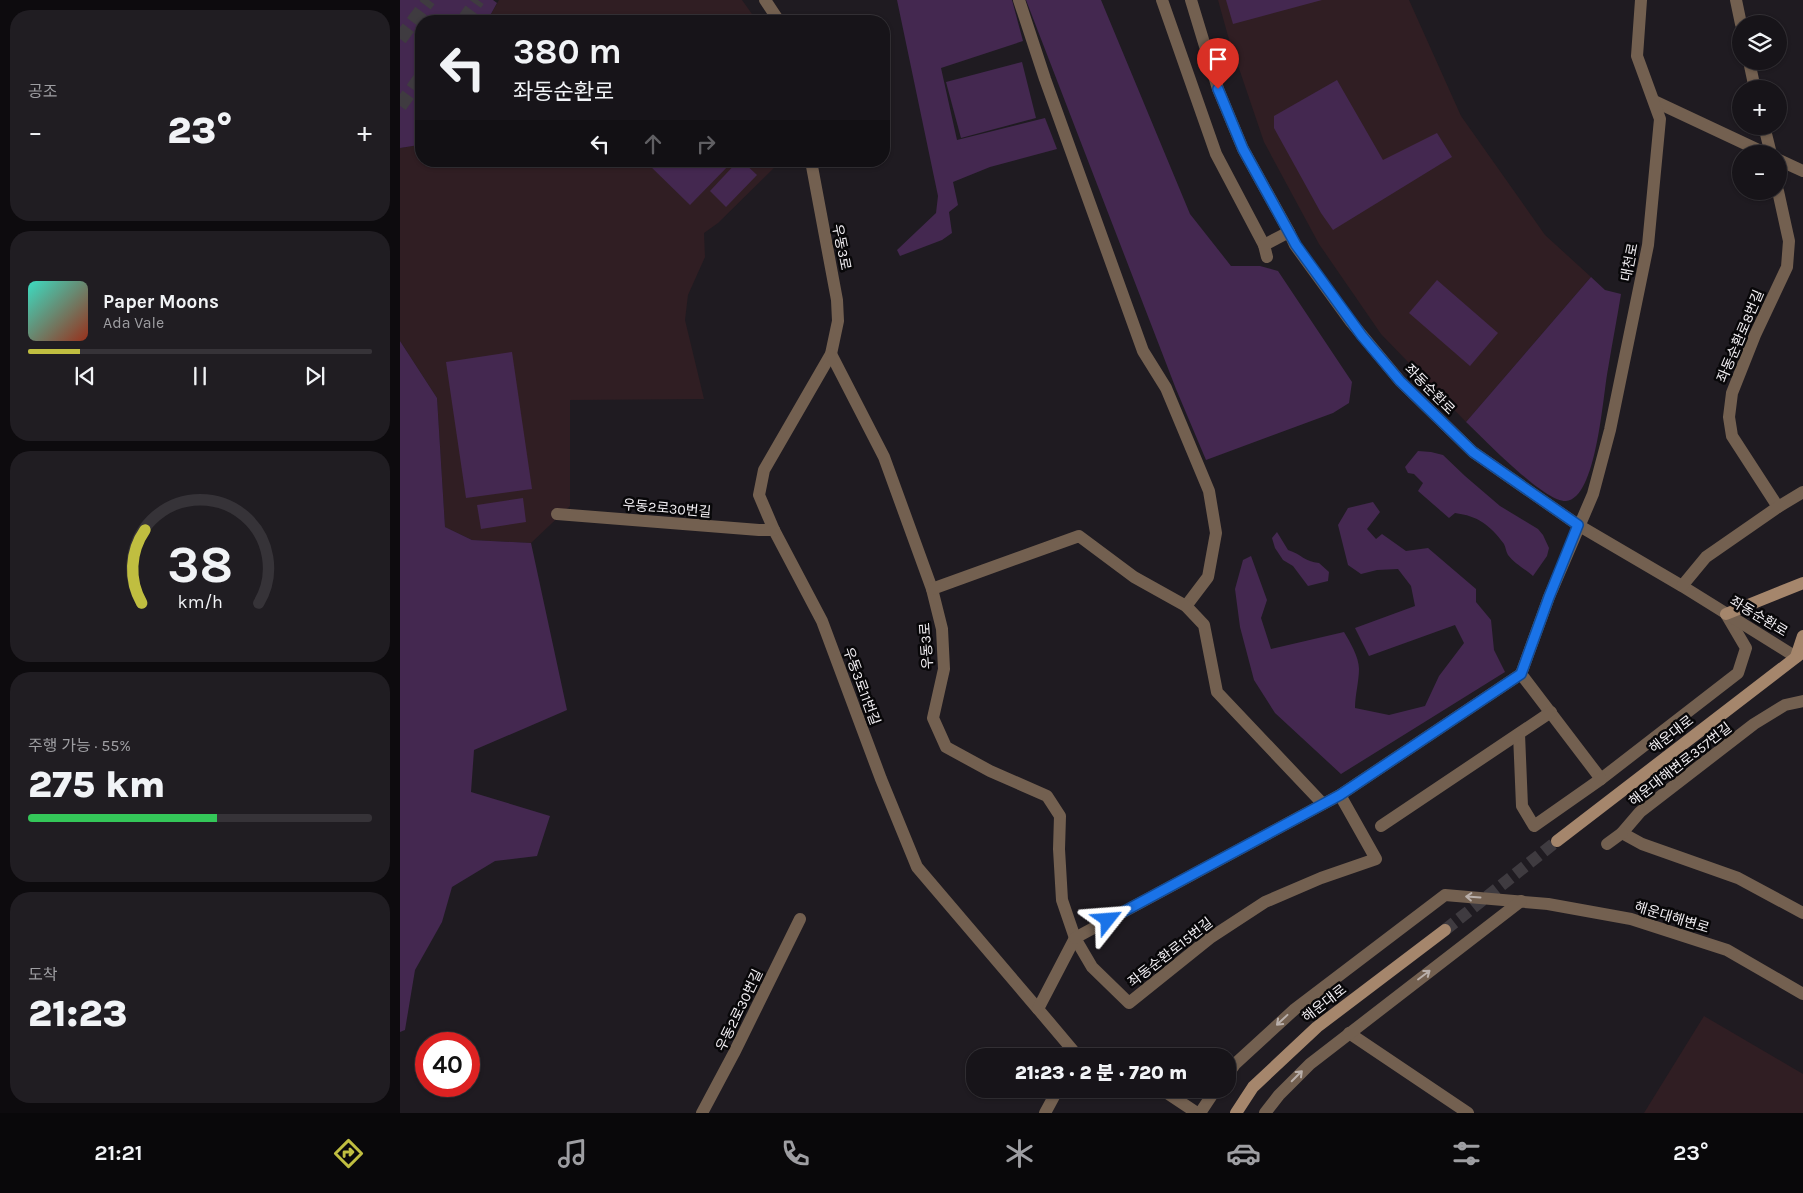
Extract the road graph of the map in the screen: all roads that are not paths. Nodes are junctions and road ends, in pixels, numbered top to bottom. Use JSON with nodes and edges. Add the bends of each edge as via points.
{"nodes":[{"id":1,"x":765,"y":0,"type":"edge"},
{"id":2,"x":1019,"y":0,"type":"edge"},
{"id":3,"x":1162,"y":0,"type":"edge"},
{"id":4,"x":1191,"y":0,"type":"edge"},
{"id":5,"x":1641,"y":0,"type":"edge"},
{"id":6,"x":1736,"y":0,"type":"edge"},
{"id":7,"x":775,"y":15,"type":"edge"},
{"id":8,"x":1739,"y":15,"type":"edge"},
{"id":9,"x":1654,"y":101,"type":"junction"},
{"id":10,"x":1747,"y":145,"type":"edge"},
{"id":11,"x":1787,"y":164,"type":"edge"},
{"id":12,"x":812,"y":167,"type":"edge"},
{"id":13,"x":1803,"y":171,"type":"edge"},
{"id":14,"x":1780,"y":200,"type":"edge"},
{"id":15,"x":1289,"y":232,"type":"junction"},
{"id":16,"x":831,"y":354,"type":"junction"},
{"id":17,"x":1803,"y":492,"type":"edge"},
{"id":18,"x":1778,"y":507,"type":"junction"},
{"id":19,"x":556,"y":514,"type":"dead end"},
{"id":20,"x":1578,"y":525,"type":"junction"},
{"id":21,"x":774,"y":530,"type":"junction"},
{"id":22,"x":1803,"y":583,"type":"edge"},
{"id":23,"x":1682,"y":586,"type":"junction"},
{"id":24,"x":932,"y":588,"type":"junction"},
{"id":25,"x":1186,"y":606,"type":"junction"},
{"id":26,"x":1726,"y":614,"type":"junction"},
{"id":27,"x":1803,"y":636,"type":"edge"},
{"id":28,"x":1801,"y":657,"type":"edge"},
{"id":29,"x":1521,"y":674,"type":"junction"},
{"id":30,"x":1803,"y":701,"type":"edge"},
{"id":31,"x":1551,"y":712,"type":"junction"},
{"id":32,"x":1519,"y":734,"type":"junction"},
{"id":33,"x":1602,"y":779,"type":"junction"},
{"id":34,"x":1340,"y":795,"type":"junction"},
{"id":35,"x":1323,"y":804,"type":"junction"},
{"id":36,"x":1381,"y":826,"type":"dead end"},
{"id":37,"x":1622,"y":833,"type":"junction"},
{"id":38,"x":1558,"y":841,"type":"tunnel mouth"},
{"id":39,"x":1607,"y":844,"type":"dead end"},
{"id":40,"x":1521,"y":900,"type":"junction"},
{"id":41,"x":1803,"y":913,"type":"edge"},
{"id":42,"x":800,"y":920,"type":"dead end"},
{"id":43,"x":1445,"y":930,"type":"tunnel mouth"},
{"id":44,"x":1075,"y":938,"type":"junction"},
{"id":45,"x":1803,"y":994,"type":"edge"},
{"id":46,"x":1038,"y":1010,"type":"junction"},
{"id":47,"x":1349,"y":1033,"type":"junction"},
{"id":48,"x":1070,"y":1048,"type":"edge"},
{"id":49,"x":1236,"y":1063,"type":"edge"},
{"id":50,"x":1053,"y":1098,"type":"edge"},
{"id":51,"x":1175,"y":1098,"type":"edge"},
{"id":52,"x":1209,"y":1098,"type":"edge"},
{"id":53,"x":702,"y":1113,"type":"edge"},
{"id":54,"x":1045,"y":1113,"type":"edge"},
{"id":55,"x":1198,"y":1113,"type":"edge"},
{"id":56,"x":1236,"y":1113,"type":"edge"},
{"id":57,"x":1265,"y":1113,"type":"edge"},
{"id":58,"x":1468,"y":1113,"type":"edge"}],
"edges":[{"from":1,"to":7,"type":"street"},
{"from":2,"to":25,"type":"street","via":[[1143,351],[1166,388],[1209,491],[1216,534],[1208,577]]},
{"from":3,"to":15,"type":"street","via":[[1216,154],[1265,251]]},
{"from":4,"to":15,"type":"street","name":"좌동순환로","via":[[1218,89],[1243,149]]},
{"from":5,"to":9,"type":"street","name":"대천로","via":[[1637,56]]},
{"from":6,"to":8,"type":"street"},
{"from":9,"to":10,"type":"street"},
{"from":9,"to":20,"type":"street","name":"대천로","via":[[1660,119],[1648,245],[1610,430],[1592,494]]},
{"from":11,"to":13,"type":"street"},
{"from":12,"to":16,"type":"street","name":"우동3로","via":[[837,300],[838,321]]},
{"from":14,"to":18,"type":"street","name":"좌동순환로8번길","via":[[1789,241],[1787,267],[1732,392],[1729,417],[1732,436]]},
{"from":15,"to":20,"type":"street","name":"좌동순환로","via":[[1351,322],[1400,381],[1473,452]]},
{"from":16,"to":21,"type":"street","name":"우동3로11번길","via":[[764,470],[759,495]]},
{"from":16,"to":24,"type":"street","name":"우동3로","via":[[884,457]]},
{"from":17,"to":18,"type":"street"},
{"from":18,"to":23,"type":"street","via":[[1706,557]]},
{"from":19,"to":21,"type":"street","name":"우동2로30번길"},
{"from":20,"to":23,"type":"street","name":"좌동순환로"},
{"from":20,"to":29,"type":"street"},
{"from":21,"to":46,"type":"street","name":"우동3로11번길","via":[[822,621],[917,867]]},
{"from":22,"to":26,"type":"main road"},
{"from":23,"to":26,"type":"street","name":"좌동순환로"},
{"from":24,"to":25,"type":"street","via":[[1079,536],[1134,577]]},
{"from":24,"to":44,"type":"street","name":"우동3로","via":[[942,629],[944,669],[933,718],[946,747],[1046,796],[1060,816],[1062,900]]},
{"from":25,"to":35,"type":"street","via":[[1204,625],[1216,692]]},
{"from":26,"to":28,"type":"street","name":"좌동순환로"},
{"from":26,"to":33,"type":"street","via":[[1746,648],[1738,673]]},
{"from":27,"to":28,"type":"main road"},
{"from":28,"to":38,"type":"main road","name":"해운대로"},
{"from":29,"to":31,"type":"street"},
{"from":29,"to":34,"type":"street"},
{"from":30,"to":37,"type":"street","name":"해운대해변로357번길","via":[[1785,705],[1754,724],[1640,812]]},
{"from":31,"to":32,"type":"street"},
{"from":31,"to":33,"type":"street"},
{"from":32,"to":33,"type":"street","via":[[1522,806],[1534,826]]},
{"from":32,"to":36,"type":"street"},
{"from":34,"to":35,"type":"street"},
{"from":34,"to":44,"type":"street","name":"좌동순환로15번길","via":[[1376,858],[1265,902],[1210,938],[1129,1003],[1092,967]]},
{"from":35,"to":44,"type":"street"},
{"from":37,"to":39,"type":"street","name":"해운대해변로357번길"},
{"from":37,"to":41,"type":"street","via":[[1642,844],[1738,878]]},
{"from":40,"to":45,"type":"street","name":"해운대해변로","via":[[1631,919],[1727,950]]},
{"from":47,"to":40,"type":"street","one_way":true},
{"from":40,"to":49,"type":"street","name":"해운대해변로","one_way":true,"via":[[1445,896],[1295,1008]]},
{"from":42,"to":53,"type":"street","name":"우동2로30번길"},
{"from":43,"to":56,"type":"main road","name":"해운대로","via":[[1317,1027],[1254,1087]]},
{"from":44,"to":46,"type":"street"},
{"from":46,"to":48,"type":"street"},
{"from":57,"to":47,"type":"street","one_way":true,"via":[[1279,1094],[1310,1064]]},
{"from":47,"to":58,"type":"street"},
{"from":50,"to":54,"type":"street"},
{"from":51,"to":55,"type":"street"},
{"from":52,"to":55,"type":"street"}]}
